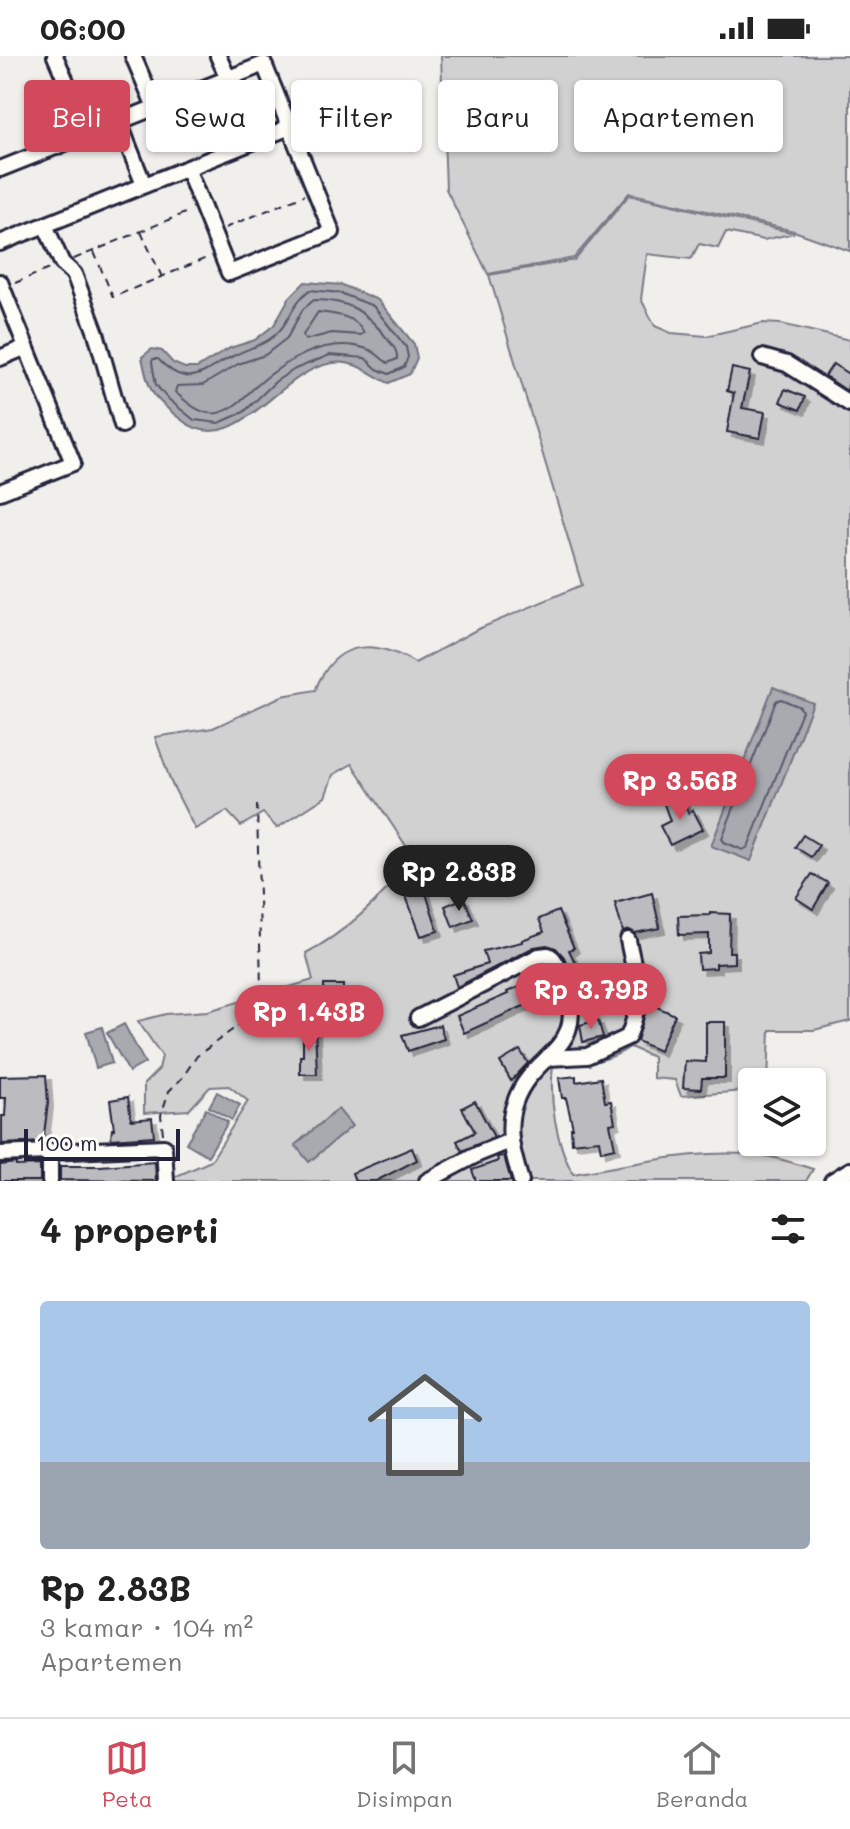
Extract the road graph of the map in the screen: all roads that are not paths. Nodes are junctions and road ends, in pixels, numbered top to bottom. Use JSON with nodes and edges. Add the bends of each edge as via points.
{"nodes":[{"id":1,"x":55,"y":56,"type":"edge"},
{"id":2,"x":133,"y":56,"type":"edge"},
{"id":3,"x":218,"y":56,"type":"edge"},
{"id":4,"x":228,"y":78,"type":"junction"},
{"id":5,"x":65,"y":80,"type":"edge"},
{"id":6,"x":223,"y":80,"type":"edge"},
{"id":7,"x":146,"y":86,"type":"edge"},
{"id":8,"x":290,"y":127,"type":"junction"},
{"id":9,"x":130,"y":150,"type":"edge"},
{"id":10,"x":43,"y":152,"type":"edge"},
{"id":11,"x":187,"y":168,"type":"junction"},
{"id":12,"x":0,"y":169,"type":"edge"},
{"id":13,"x":144,"y":185,"type":"junction"},
{"id":14,"x":45,"y":225,"type":"junction"},
{"id":15,"x":0,"y":243,"type":"edge"},
{"id":16,"x":1,"y":285,"type":"edge"},
{"id":17,"x":26,"y":347,"type":"junction"},
{"id":18,"x":762,"y":357,"type":"dead end"},
{"id":19,"x":0,"y":358,"type":"edge"},
{"id":20,"x":850,"y":404,"type":"edge"},
{"id":21,"x":122,"y":425,"type":"dead end"},
{"id":22,"x":0,"y":492,"type":"edge"},
{"id":23,"x":628,"y":940,"type":"dead end"},
{"id":24,"x":418,"y":1018,"type":"dead end"},
{"id":25,"x":548,"y":1058,"type":"junction"},
{"id":26,"x":510,"y":1141,"type":"junction"},
{"id":27,"x":50,"y":1151,"type":"junction"},
{"id":28,"x":0,"y":1154,"type":"edge"},
{"id":29,"x":850,"y":1170,"type":"edge"},
{"id":30,"x":50,"y":1181,"type":"edge"},
{"id":31,"x":166,"y":1181,"type":"edge"},
{"id":32,"x":427,"y":1181,"type":"edge"},
{"id":33,"x":521,"y":1181,"type":"edge"},
{"id":34,"x":832,"y":1181,"type":"edge"}],
"edges":[{"from":1,"to":5,"type":"street"},
{"from":2,"to":7,"type":"street"},
{"from":3,"to":4,"type":"street"},
{"from":4,"to":6,"type":"street"},
{"from":4,"to":8,"type":"street","via":[[264,64]]},
{"from":8,"to":11,"type":"street"},
{"from":8,"to":11,"type":"street","via":[[332,232],[229,273]]},
{"from":9,"to":13,"type":"street"},
{"from":10,"to":12,"type":"street"},
{"from":11,"to":13,"type":"street"},
{"from":13,"to":14,"type":"street"},
{"from":14,"to":15,"type":"street"},
{"from":14,"to":21,"type":"street","via":[[62,263],[74,274],[91,318]]},
{"from":16,"to":17,"type":"street"},
{"from":17,"to":19,"type":"street"},
{"from":17,"to":22,"type":"street","via":[[73,463]]},
{"from":18,"to":20,"type":"street","via":[[787,364]]},
{"from":23,"to":25,"type":"street","via":[[639,997],[628,1037],[587,1056]]},
{"from":24,"to":25,"type":"street","via":[[539,956],[552,956],[569,996],[572,1021]]},
{"from":25,"to":26,"type":"street","via":[[522,1085]]},
{"from":26,"to":32,"type":"street"},
{"from":26,"to":33,"type":"street"},
{"from":27,"to":28,"type":"street"},
{"from":27,"to":30,"type":"street"},
{"from":27,"to":31,"type":"street","via":[[164,1147]]},
{"from":29,"to":34,"type":"street"}]}
